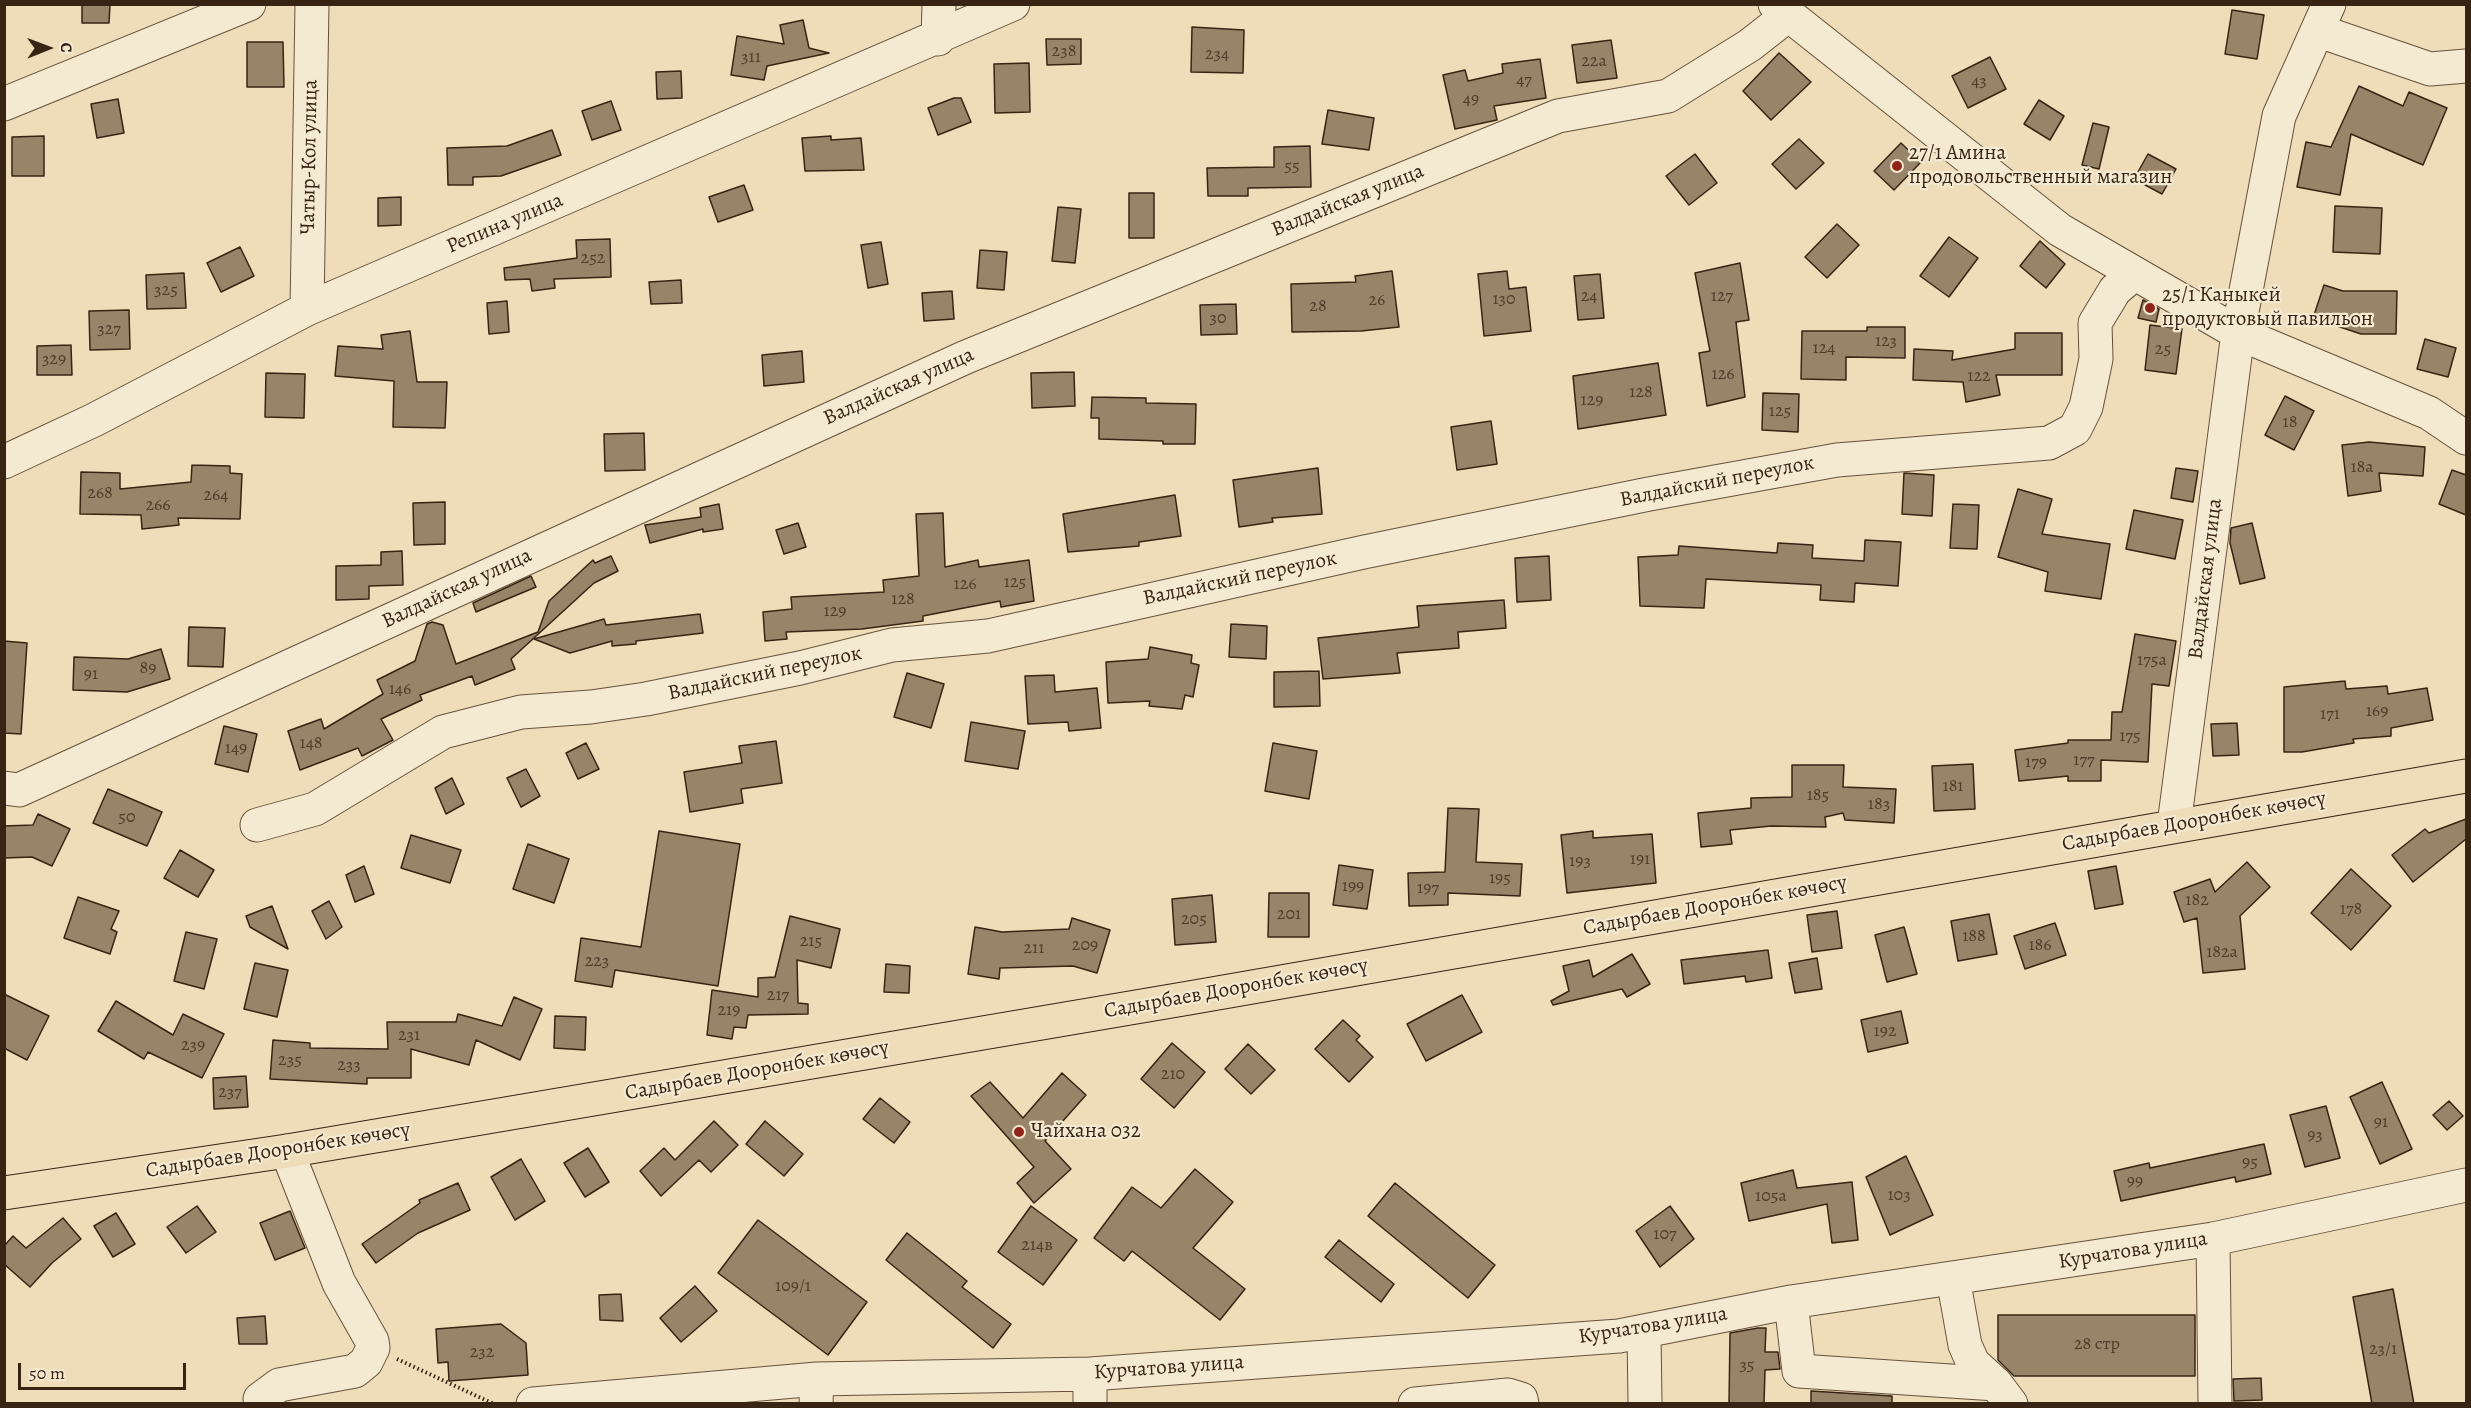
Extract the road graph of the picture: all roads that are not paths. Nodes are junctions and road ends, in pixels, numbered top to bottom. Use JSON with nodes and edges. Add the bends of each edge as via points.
{"nodes":[{"id":1,"x":249,"y":4,"type":"edge"},
{"id":2,"x":312,"y":4,"type":"edge"},
{"id":3,"x":939,"y":4,"type":"edge"},
{"id":4,"x":1013,"y":4,"type":"edge"},
{"id":5,"x":1781,"y":10,"type":"edge"},
{"id":6,"x":2324,"y":18,"type":"edge"},
{"id":7,"x":938,"y":39,"type":"junction"},
{"id":8,"x":2466,"y":66,"type":"edge"},
{"id":9,"x":4,"y":104,"type":"edge"},
{"id":10,"x":2134,"y":274,"type":"junction"},
{"id":11,"x":307,"y":309,"type":"junction"},
{"id":12,"x":2238,"y":333,"type":"junction"},
{"id":13,"x":2466,"y":438,"type":"edge"},
{"id":14,"x":4,"y":462,"type":"edge"},
{"id":15,"x":2466,"y":776,"type":"edge"},
{"id":16,"x":12,"y":789,"type":"edge"},
{"id":17,"x":257,"y":825,"type":"dead end"},
{"id":18,"x":2174,"y":825,"type":"junction"},
{"id":19,"x":287,"y":1151,"type":"junction"},
{"id":20,"x":2466,"y":1185,"type":"edge"},
{"id":21,"x":4,"y":1193,"type":"edge"},
{"id":22,"x":2213,"y":1239,"type":"junction"},
{"id":23,"x":1953,"y":1278,"type":"junction"},
{"id":24,"x":1791,"y":1302,"type":"junction"},
{"id":25,"x":1644,"y":1331,"type":"junction"},
{"id":26,"x":1090,"y":1389,"type":"edge"},
{"id":27,"x":817,"y":1391,"type":"edge"},
{"id":28,"x":2003,"y":1394,"type":"edge"},
{"id":29,"x":595,"y":1401,"type":"edge"},
{"id":30,"x":258,"y":1402,"type":"edge"},
{"id":31,"x":533,"y":1404,"type":"edge"},
{"id":32,"x":1415,"y":1404,"type":"edge"},
{"id":33,"x":1522,"y":1404,"type":"edge"},
{"id":34,"x":1645,"y":1404,"type":"edge"},
{"id":35,"x":2215,"y":1404,"type":"edge"}],
"edges":[{"from":1,"to":9,"type":"street"},
{"from":2,"to":11,"type":"street","name":"Чатыр-Кол улица"},
{"from":3,"to":7,"type":"street"},
{"from":4,"to":7,"type":"street","name":"Репина улица"},
{"from":5,"to":10,"type":"street","name":"Валдайская улица","via":[[2060,230]]},
{"from":5,"to":16,"type":"street","name":"Валдайская улица","via":[[1750,45],[1668,96],[1558,116],[966,357]]},
{"from":6,"to":8,"type":"street","via":[[2430,69]]},
{"from":6,"to":12,"type":"street","name":"Валдайская улица","via":[[2279,116]]},
{"from":7,"to":11,"type":"street","name":"Репина улица"},
{"from":10,"to":12,"type":"street","name":"Валдайская улица"},
{"from":10,"to":17,"type":"street","name":"Валдайский переулок","via":[[2115,290],[2095,323],[2096,359],[2079,422],[2075,429],[2049,443],[1837,459],[1364,552],[988,636],[892,645],[800,669],[646,699],[521,712],[443,732],[315,809]]},
{"from":11,"to":14,"type":"street","name":"Репина улица","via":[[94,420]]},
{"from":12,"to":13,"type":"street","name":"Валдайская улица","via":[[2429,413]]},
{"from":12,"to":18,"type":"street","name":"Валдайская улица"},
{"from":15,"to":18,"type":"main road","name":"Садырбаев Дооронбек көчөсү"},
{"from":18,"to":19,"type":"main road","name":"Садырбаев Дооронбек көчөсү"},
{"from":19,"to":21,"type":"main road","name":"Садырбаев Дооронбек көчөсү"},
{"from":19,"to":30,"type":"street","via":[[339,1283],[373,1348],[366,1362],[355,1371],[279,1385]]},
{"from":20,"to":22,"type":"street","name":"Курчатова улица"},
{"from":22,"to":23,"type":"street","name":"Курчатова улица"},
{"from":22,"to":35,"type":"street"},
{"from":23,"to":24,"type":"street","name":"Курчатова улица"},
{"from":23,"to":28,"type":"street","via":[[1965,1345],[1973,1363]]},
{"from":24,"to":25,"type":"street","name":"Курчатова улица"},
{"from":24,"to":28,"type":"street","via":[[1799,1371]]},
{"from":25,"to":26,"type":"street","name":"Курчатова улица"},
{"from":25,"to":34,"type":"street"},
{"from":26,"to":27,"type":"street","name":"Курчатова улица"},
{"from":27,"to":29,"type":"street","name":"Курчатова улица"},
{"from":29,"to":31,"type":"street","name":"Курчатова улица"},
{"from":32,"to":33,"type":"street","via":[[1508,1395],[1521,1399]]}]}
